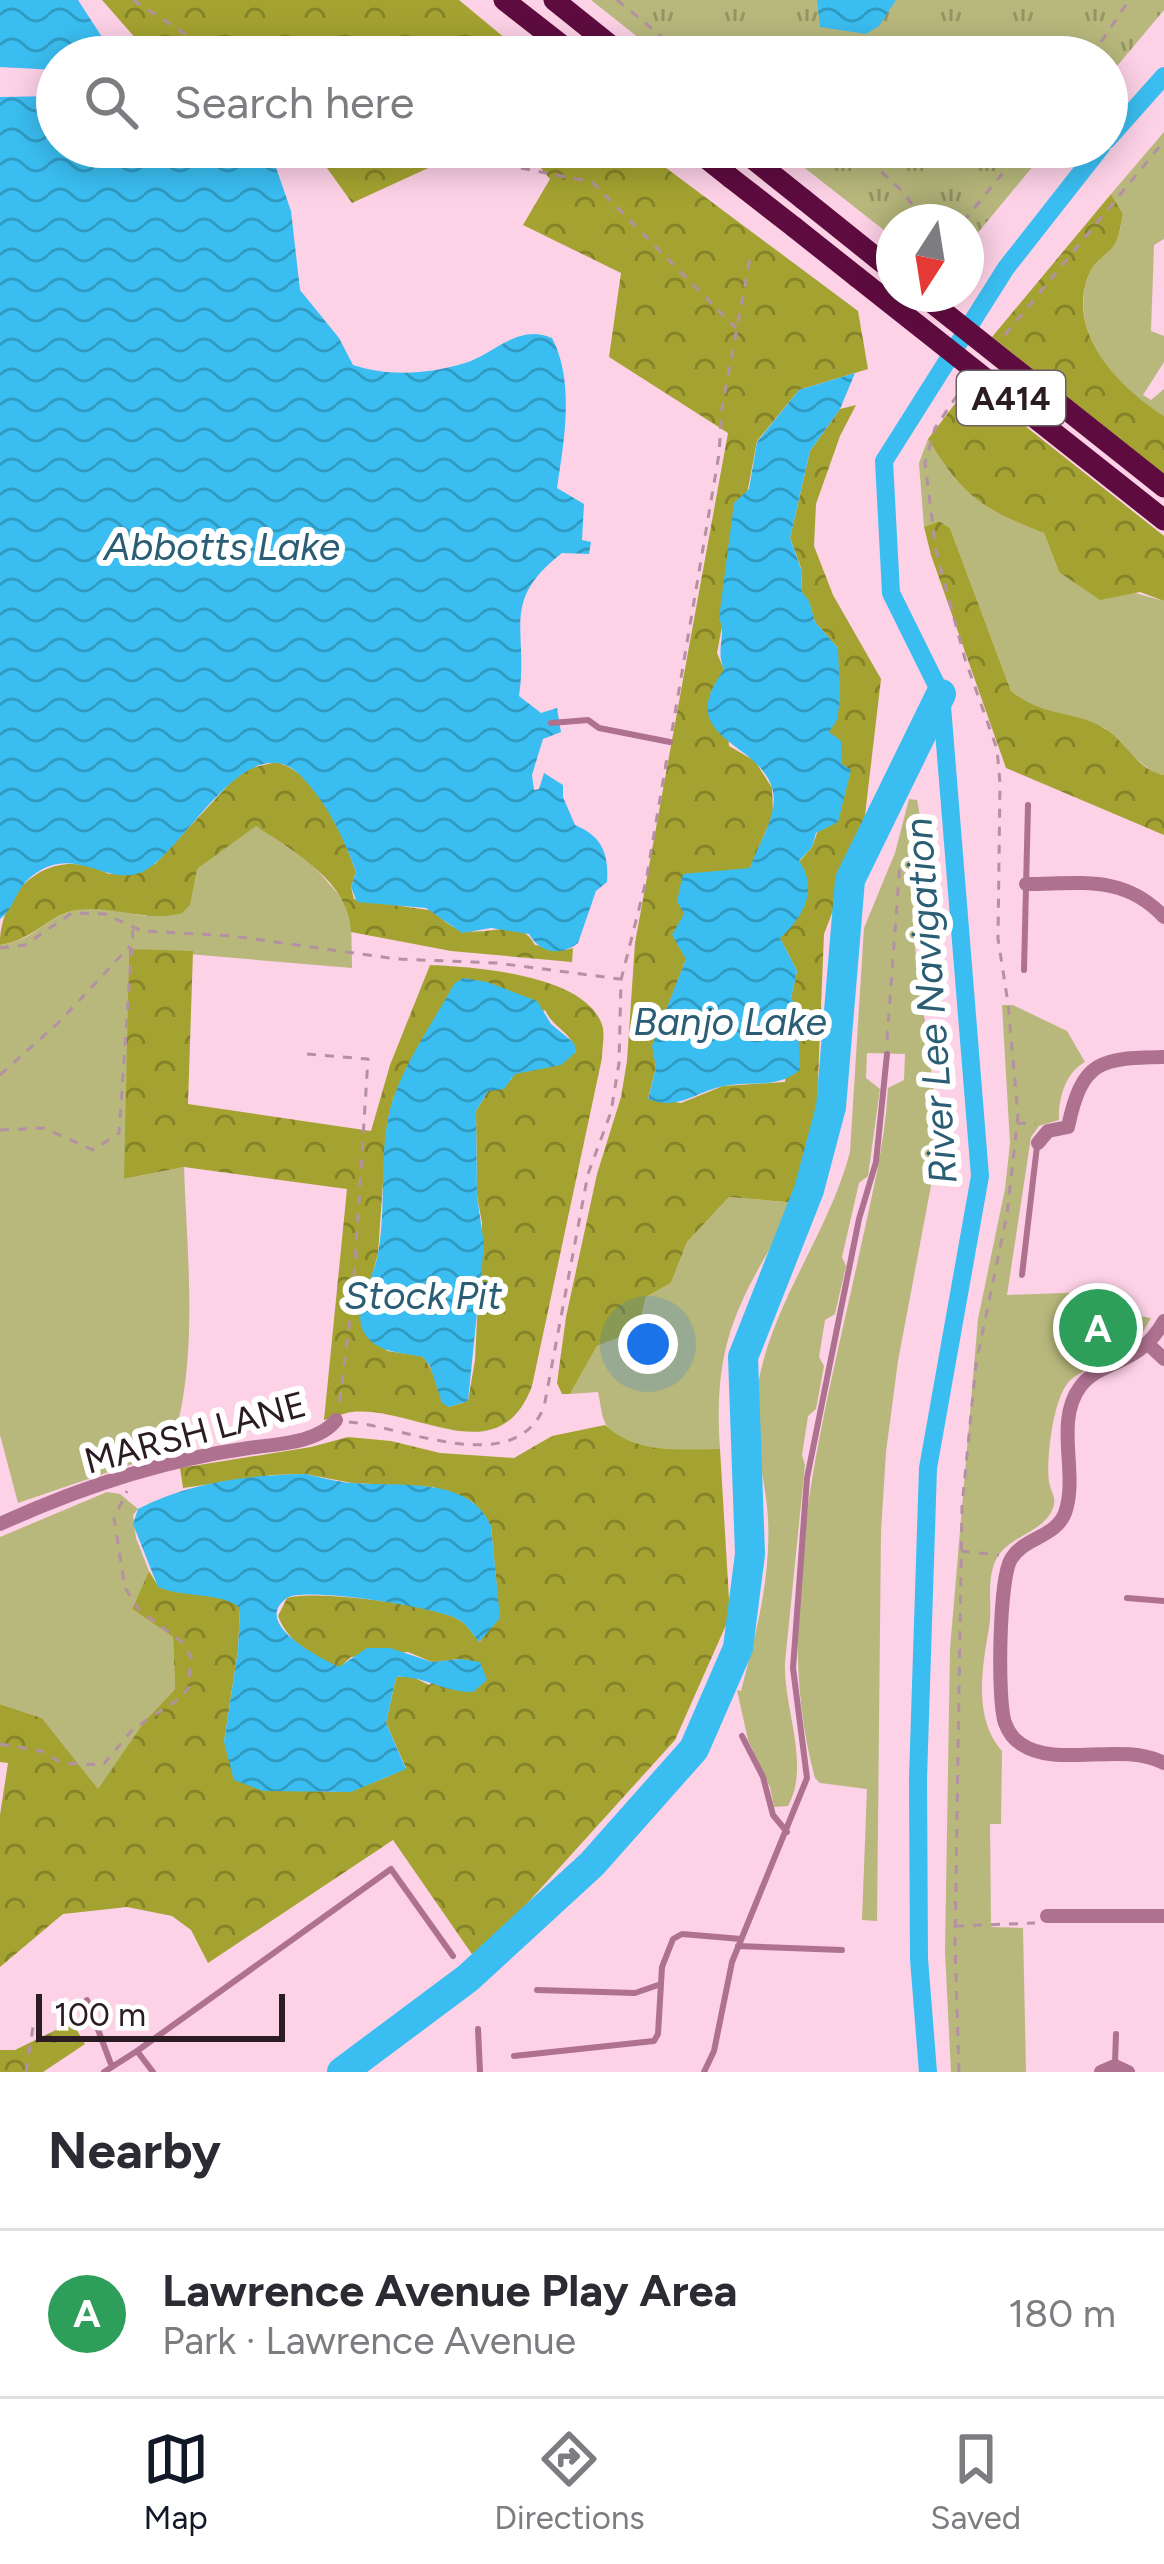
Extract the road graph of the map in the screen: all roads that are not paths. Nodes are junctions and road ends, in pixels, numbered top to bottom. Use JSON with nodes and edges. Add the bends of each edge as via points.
{"nodes":[{"id":1,"x":504,"y":0,"type":"edge"},
{"id":2,"x":554,"y":0,"type":"edge"},
{"id":3,"x":550,"y":36,"type":"edge"},
{"id":4,"x":599,"y":36,"type":"edge"},
{"id":5,"x":718,"y":168,"type":"edge"},
{"id":6,"x":764,"y":168,"type":"edge"},
{"id":7,"x":876,"y":258,"type":"edge"},
{"id":8,"x":944,"y":312,"type":"edge"},
{"id":9,"x":1164,"y":487,"type":"edge"},
{"id":10,"x":1164,"y":520,"type":"edge"},
{"id":11,"x":551,"y":723,"type":"dead end"},
{"id":12,"x":670,"y":742,"type":"road end"},
{"id":13,"x":1028,"y":805,"type":"dead end"},
{"id":14,"x":1026,"y":884,"type":"junction"},
{"id":15,"x":1164,"y":917,"type":"edge"},
{"id":16,"x":1024,"y":970,"type":"dead end"},
{"id":17,"x":886,"y":1054,"type":"road end"},
{"id":18,"x":1164,"y":1058,"type":"edge"},
{"id":19,"x":1038,"y":1143,"type":"joint"},
{"id":20,"x":1022,"y":1275,"type":"dead end"},
{"id":21,"x":1164,"y":1321,"type":"edge"},
{"id":22,"x":1148,"y":1344,"type":"junction"},
{"id":23,"x":1164,"y":1359,"type":"edge"},
{"id":24,"x":336,"y":1420,"type":"road end"},
{"id":25,"x":0,"y":1524,"type":"edge"},
{"id":26,"x":1127,"y":1598,"type":"dead end"},
{"id":27,"x":1164,"y":1601,"type":"edge"},
{"id":28,"x":742,"y":1736,"type":"dead end"},
{"id":29,"x":1164,"y":1763,"type":"edge"},
{"id":30,"x":787,"y":1832,"type":"junction"},
{"id":31,"x":1047,"y":1916,"type":"road end"},
{"id":32,"x":1164,"y":1916,"type":"edge"},
{"id":33,"x":740,"y":1942,"type":"junction"},
{"id":34,"x":842,"y":1950,"type":"dead end"},
{"id":35,"x":453,"y":1956,"type":"dead end"},
{"id":36,"x":661,"y":1984,"type":"junction"},
{"id":37,"x":537,"y":1990,"type":"dead end"},
{"id":38,"x":87,"y":2000,"type":"dead end"},
{"id":39,"x":478,"y":2030,"type":"dead end"},
{"id":40,"x":1116,"y":2034,"type":"dead end"},
{"id":41,"x":137,"y":2050,"type":"junction"},
{"id":42,"x":514,"y":2056,"type":"dead end"},
{"id":43,"x":108,"y":2069,"type":"edge"},
{"id":44,"x":1115,"y":2070,"type":"edge"},
{"id":45,"x":153,"y":2072,"type":"edge"},
{"id":46,"x":480,"y":2072,"type":"edge"},
{"id":47,"x":704,"y":2072,"type":"edge"}],
"edges":[{"from":1,"to":3,"type":"highway"},
{"from":2,"to":4,"type":"highway"},
{"from":5,"to":10,"type":"highway","number":"A414","bridge":true},
{"from":6,"to":7,"type":"highway","bridge":true},
{"from":8,"to":9,"type":"highway","number":"A414","bridge":true},
{"from":11,"to":12,"type":"lane","via":[[588,720]]},
{"from":13,"to":14,"type":"lane"},
{"from":14,"to":15,"type":"street","via":[[1121,887]]},
{"from":14,"to":16,"type":"lane"},
{"from":17,"to":30,"type":"lane","via":[[876,1162],[807,1478],[793,1668],[807,1778]]},
{"from":18,"to":19,"type":"street","via":[[1097,1065],[1078,1088],[1068,1127]]},
{"from":19,"to":20,"type":"lane"},
{"from":21,"to":22,"type":"street"},
{"from":22,"to":23,"type":"street"},
{"from":22,"to":29,"type":"street","via":[[1076,1393],[1065,1513],[1013,1556],[1003,1579],[1001,1707],[1011,1735],[1033,1750],[1138,1754]]},
{"from":24,"to":25,"type":"street","name":"MARSH LANE","via":[[290,1442],[136,1473]]},
{"from":26,"to":27,"type":"lane"},
{"from":28,"to":30,"type":"lane"},
{"from":30,"to":33,"type":"lane"},
{"from":31,"to":32,"type":"street"},
{"from":33,"to":34,"type":"lane"},
{"from":33,"to":36,"type":"lane","via":[[682,1934],[673,1939]]},
{"from":33,"to":47,"type":"lane"},
{"from":35,"to":41,"type":"lane","via":[[391,1870]]},
{"from":36,"to":37,"type":"lane","via":[[635,1993]]},
{"from":36,"to":42,"type":"lane","via":[[654,2041]]},
{"from":38,"to":43,"type":"lane"},
{"from":39,"to":46,"type":"lane"},
{"from":40,"to":44,"type":"lane"},
{"from":41,"to":43,"type":"lane"},
{"from":41,"to":45,"type":"lane"}]}
